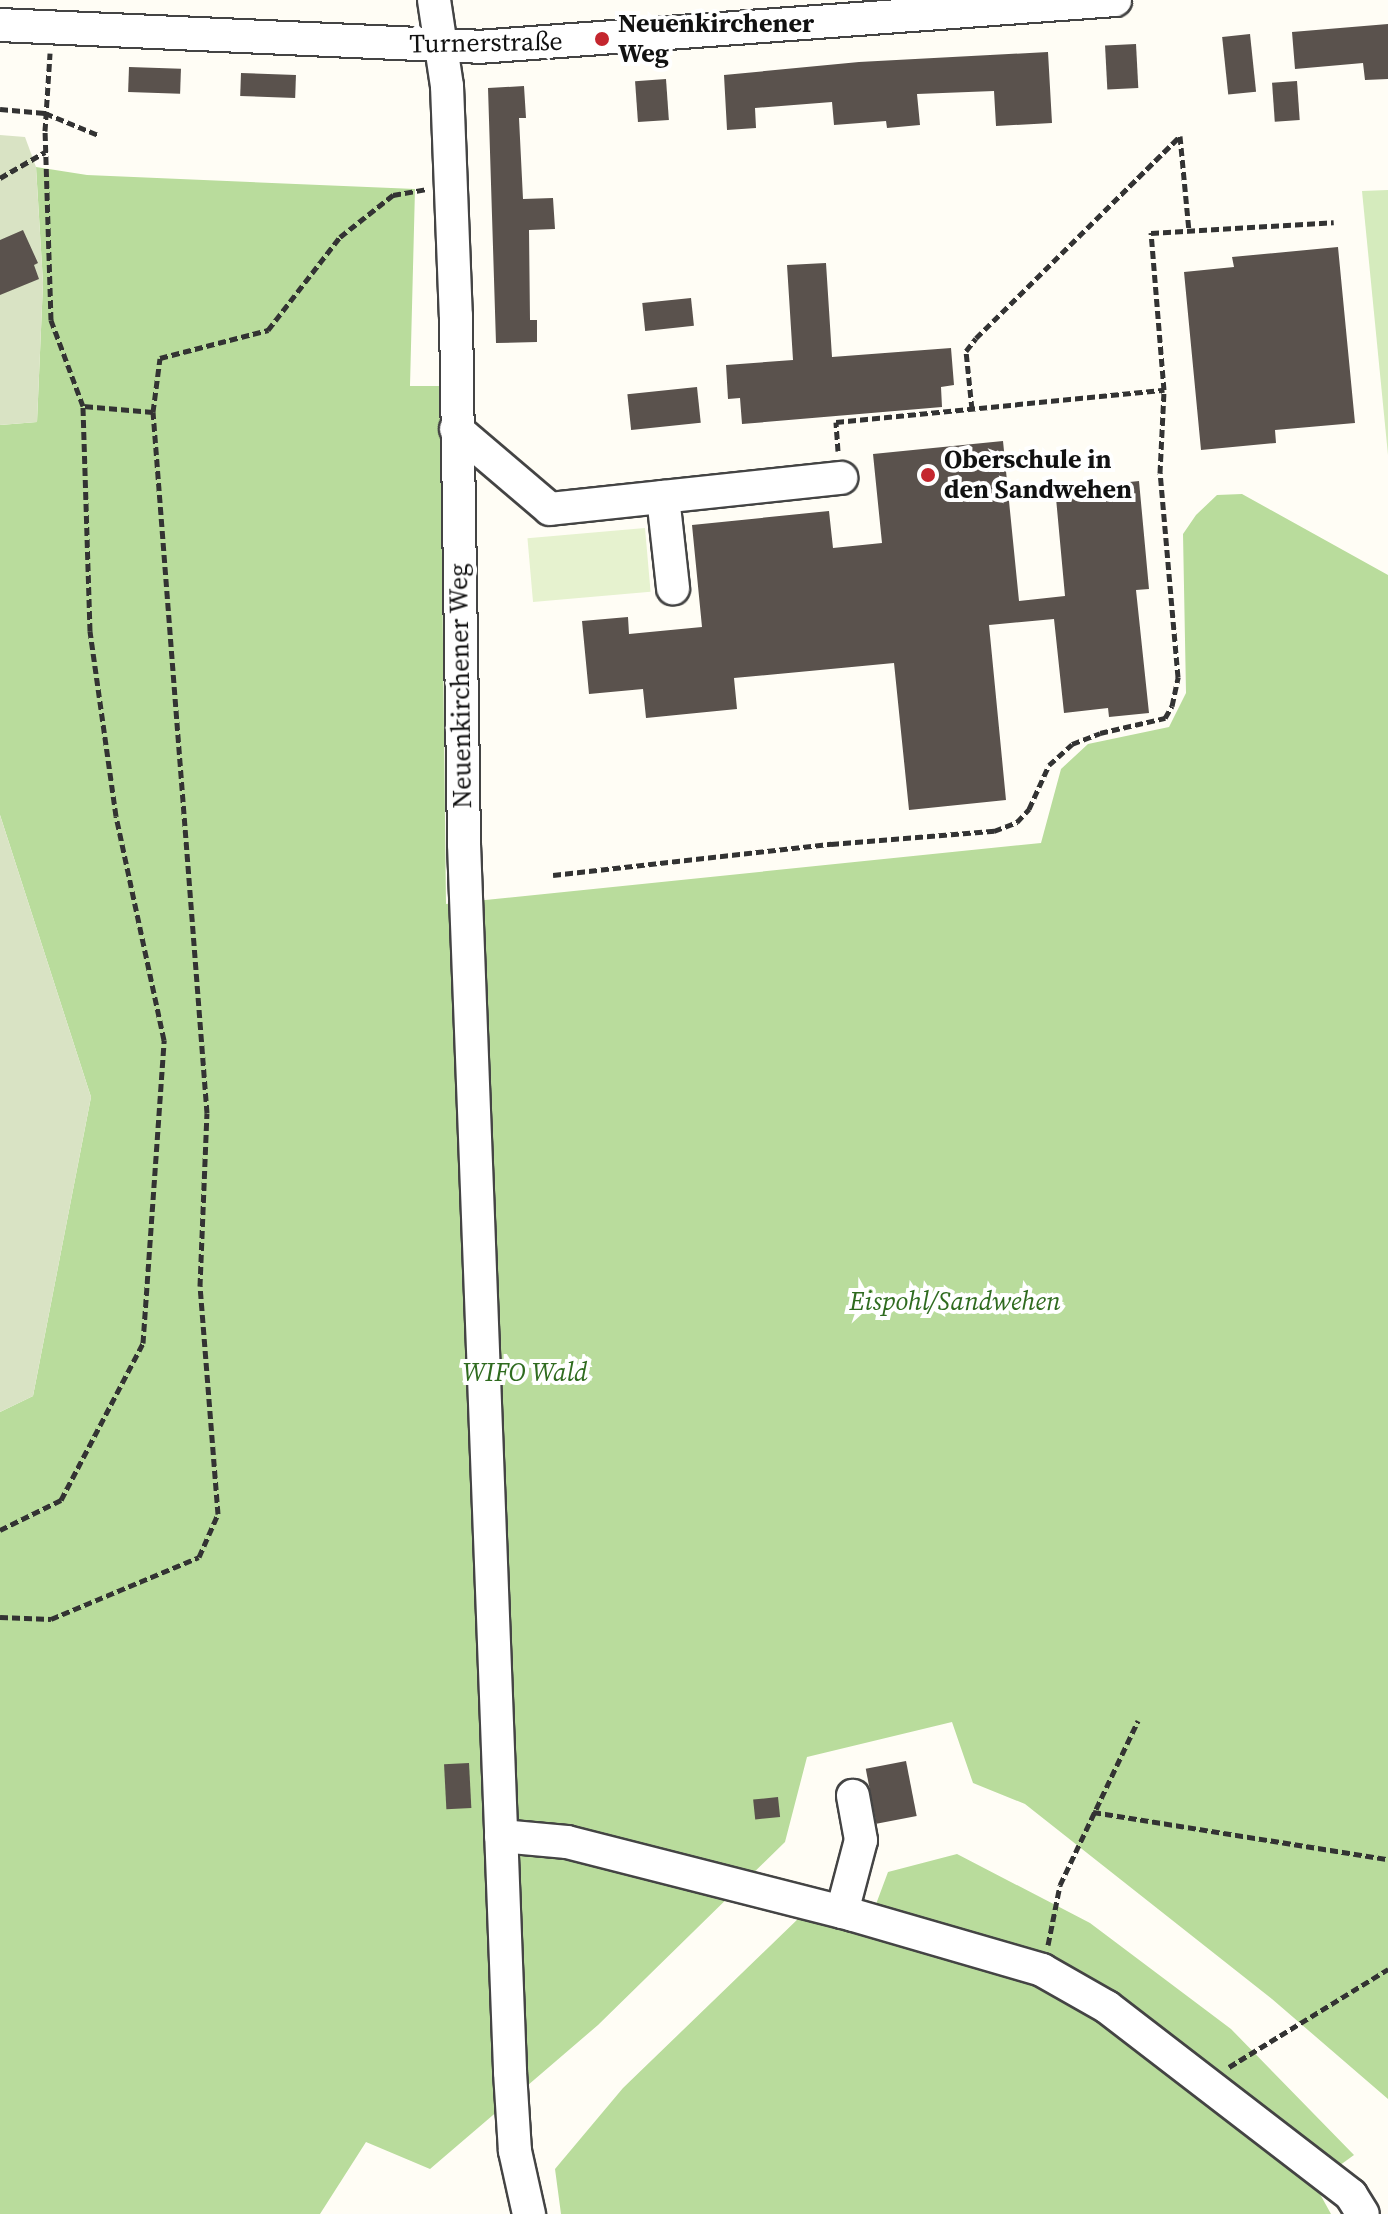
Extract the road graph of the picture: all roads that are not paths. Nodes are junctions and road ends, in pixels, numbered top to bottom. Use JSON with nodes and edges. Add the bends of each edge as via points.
{"nodes":[{"id":1,"x":434,"y":0,"type":"edge"},
{"id":2,"x":1115,"y":0,"type":"edge"},
{"id":3,"x":0,"y":25,"type":"edge"},
{"id":4,"x":442,"y":46,"type":"junction"},
{"id":5,"x":456,"y":429,"type":"junction"},
{"id":6,"x":841,"y":478,"type":"road end"},
{"id":7,"x":663,"y":497,"type":"junction"},
{"id":8,"x":673,"y":588,"type":"dead end"},
{"id":9,"x":853,"y":1796,"type":"dead end"},
{"id":10,"x":501,"y":1836,"type":"junction"},
{"id":11,"x":842,"y":1912,"type":"junction"},
{"id":12,"x":529,"y":2214,"type":"edge"},
{"id":13,"x":1363,"y":2214,"type":"edge"}],
"edges":[{"from":1,"to":4,"type":"street","name":"Neuenkirchener Weg"},
{"from":2,"to":4,"type":"street","name":"Turnerstraße"},
{"from":3,"to":4,"type":"street","name":"Turnerstraße"},
{"from":4,"to":5,"type":"street","name":"Neuenkirchener Weg"},
{"from":5,"to":7,"type":"street","via":[[550,509]]},
{"from":5,"to":10,"type":"street","name":"Neuenkirchener Weg","via":[[464,844]]},
{"from":6,"to":7,"type":"street"},
{"from":7,"to":8,"type":"street"},
{"from":9,"to":11,"type":"street","via":[[861,1840]]},
{"from":10,"to":11,"type":"street","via":[[567,1842]]},
{"from":10,"to":12,"type":"street","name":"Neuenkirchener Weg","via":[[515,2151]]},
{"from":11,"to":13,"type":"street","via":[[1042,1970],[1107,2007],[1351,2195]]}]}
